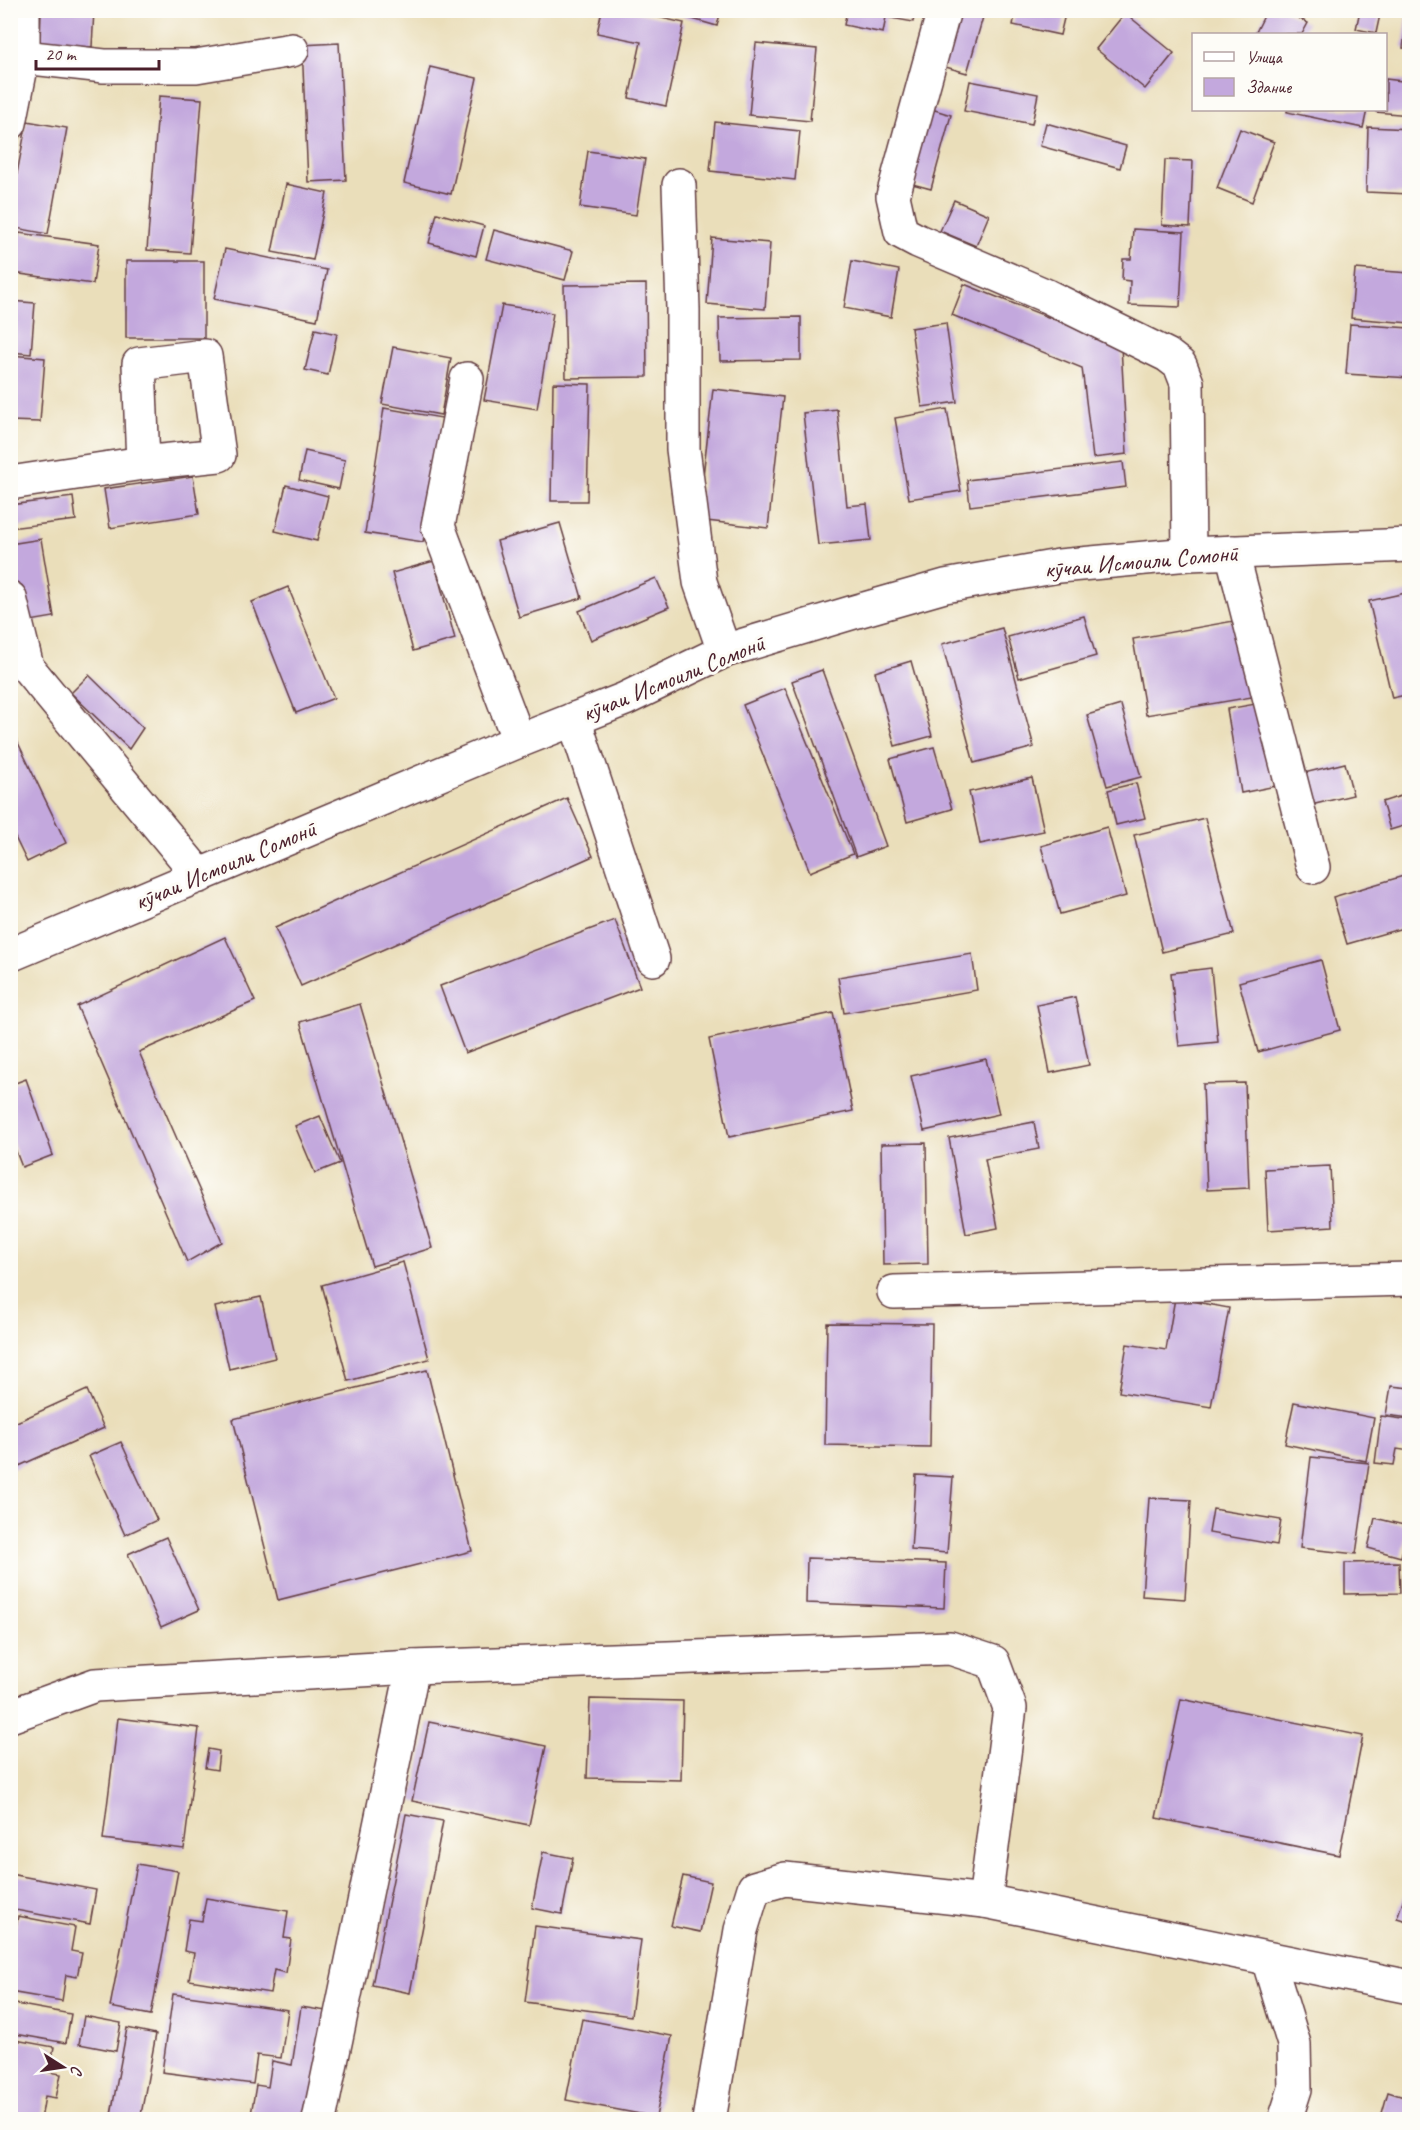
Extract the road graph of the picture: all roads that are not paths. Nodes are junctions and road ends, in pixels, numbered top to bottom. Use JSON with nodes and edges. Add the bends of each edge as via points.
{"nodes":[{"id":1,"x":23,"y":10,"type":"edge"},
{"id":2,"x":944,"y":10,"type":"edge"},
{"id":3,"x":292,"y":50,"type":"dead end"},
{"id":4,"x":23,"y":57,"type":"junction"},
{"id":5,"x":10,"y":123,"type":"edge"},
{"id":6,"x":679,"y":185,"type":"dead end"},
{"id":7,"x":467,"y":379,"type":"dead end"},
{"id":8,"x":143,"y":464,"type":"dead end"},
{"id":9,"x":10,"y":483,"type":"edge"},
{"id":10,"x":1410,"y":545,"type":"edge"},
{"id":11,"x":1232,"y":552,"type":"junction"},
{"id":12,"x":1189,"y":554,"type":"junction"},
{"id":13,"x":10,"y":597,"type":"edge"},
{"id":14,"x":724,"y":651,"type":"junction"},
{"id":15,"x":574,"y":719,"type":"junction"},
{"id":16,"x":519,"y":741,"type":"junction"},
{"id":17,"x":1313,"y":867,"type":"dead end"},
{"id":18,"x":200,"y":876,"type":"junction"},
{"id":19,"x":10,"y":955,"type":"edge"},
{"id":20,"x":653,"y":959,"type":"dead end"},
{"id":21,"x":1410,"y":1279,"type":"edge"},
{"id":22,"x":894,"y":1292,"type":"dead end"},
{"id":23,"x":413,"y":1667,"type":"junction"},
{"id":24,"x":10,"y":1716,"type":"edge"},
{"id":25,"x":985,"y":1901,"type":"junction"},
{"id":26,"x":1268,"y":1959,"type":"junction"},
{"id":27,"x":1410,"y":1987,"type":"edge"},
{"id":28,"x":319,"y":2120,"type":"edge"},
{"id":29,"x":709,"y":2120,"type":"edge"},
{"id":30,"x":1285,"y":2120,"type":"edge"}],
"edges":[{"from":1,"to":4,"type":"street"},
{"from":2,"to":12,"type":"street","via":[[892,196],[901,232],[1047,296],[1180,365],[1187,383]]},
{"from":3,"to":4,"type":"street","via":[[196,66],[104,66]]},
{"from":4,"to":5,"type":"street"},
{"from":6,"to":14,"type":"street","via":[[683,449],[700,582]]},
{"from":7,"to":16,"type":"street","via":[[438,526]]},
{"from":8,"to":9,"type":"street"},
{"from":10,"to":11,"type":"street","name":"кӯчаи Исмоили Сомонӣ"},
{"from":11,"to":12,"type":"street","name":"кӯчаи Исмоили Сомонӣ"},
{"from":11,"to":17,"type":"street"},
{"from":12,"to":14,"type":"street","name":"кӯчаи Исмоили Сомонӣ","via":[[1059,566],[945,586]]},
{"from":13,"to":18,"type":"street","via":[[27,667]]},
{"from":14,"to":15,"type":"street","name":"кӯчаи Исмоили Сомонӣ"},
{"from":15,"to":16,"type":"street","name":"кӯчаи Исмоили Сомонӣ"},
{"from":15,"to":20,"type":"street"},
{"from":16,"to":18,"type":"street","name":"кӯчаи Исмоили Сомонӣ"},
{"from":18,"to":19,"type":"street","name":"кӯчаи Исмоили Сомонӣ"},
{"from":21,"to":22,"type":"street"},
{"from":23,"to":24,"type":"street","via":[[95,1685]]},
{"from":23,"to":25,"type":"street","via":[[950,1648],[993,1662],[1010,1708]]},
{"from":23,"to":28,"type":"street"},
{"from":25,"to":26,"type":"street"},
{"from":25,"to":29,"type":"street","via":[[785,1879],[754,1887],[741,1930]]},
{"from":26,"to":27,"type":"street"},
{"from":26,"to":30,"type":"street","via":[[1294,2044],[1295,2089]]}]}
